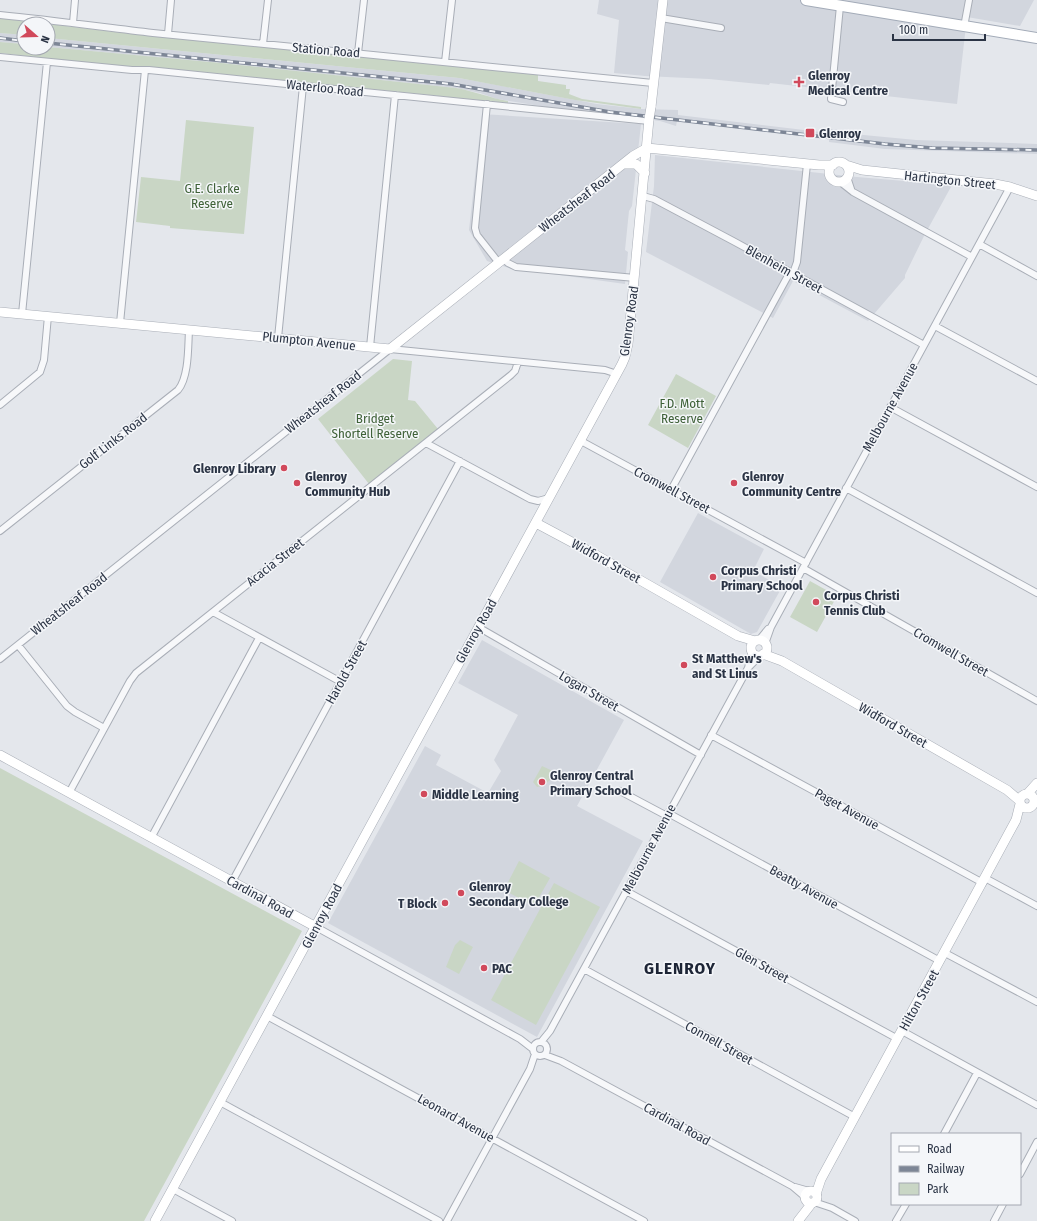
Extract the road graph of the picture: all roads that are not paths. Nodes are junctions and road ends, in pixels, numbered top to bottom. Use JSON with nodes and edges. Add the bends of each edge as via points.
{"nodes":[{"id":1,"x":75,"y":0,"type":"edge"},
{"id":2,"x":171,"y":0,"type":"edge"},
{"id":3,"x":268,"y":0,"type":"edge"},
{"id":4,"x":364,"y":0,"type":"edge"},
{"id":5,"x":452,"y":0,"type":"edge"},
{"id":6,"x":663,"y":0,"type":"edge"},
{"id":7,"x":806,"y":0,"type":"edge"},
{"id":8,"x":969,"y":0,"type":"edge"},
{"id":9,"x":853,"y":4,"type":"edge"},
{"id":10,"x":840,"y":6,"type":"junction"},
{"id":11,"x":0,"y":15,"type":"edge"},
{"id":12,"x":661,"y":18,"type":"junction"},
{"id":13,"x":73,"y":23,"type":"junction"},
{"id":14,"x":964,"y":27,"type":"junction"},
{"id":15,"x":721,"y":28,"type":"dead end"},
{"id":16,"x":168,"y":34,"type":"junction"},
{"id":17,"x":1037,"y":38,"type":"edge"},
{"id":18,"x":263,"y":44,"type":"junction"},
{"id":19,"x":358,"y":53,"type":"junction"},
{"id":20,"x":0,"y":57,"type":"edge"},
{"id":21,"x":47,"y":62,"type":"junction"},
{"id":22,"x":445,"y":62,"type":"junction"},
{"id":23,"x":145,"y":70,"type":"junction"},
{"id":24,"x":653,"y":83,"type":"junction"},
{"id":25,"x":303,"y":86,"type":"junction"},
{"id":26,"x":395,"y":95,"type":"junction"},
{"id":27,"x":843,"y":102,"type":"dead end"},
{"id":28,"x":487,"y":104,"type":"junction"},
{"id":29,"x":649,"y":120,"type":"junction"},
{"id":30,"x":647,"y":148,"type":"junction"},
{"id":31,"x":624,"y":164,"type":"junction"},
{"id":32,"x":807,"y":164,"type":"junction"},
{"id":33,"x":846,"y":165,"type":"junction"},
{"id":34,"x":831,"y":169,"type":"junction"},
{"id":35,"x":862,"y":170,"type":"junction"},
{"id":36,"x":645,"y":174,"type":"junction"},
{"id":37,"x":845,"y":178,"type":"junction"},
{"id":38,"x":1010,"y":187,"type":"junction"},
{"id":39,"x":643,"y":196,"type":"junction"},
{"id":40,"x":1037,"y":196,"type":"edge"},
{"id":41,"x":979,"y":244,"type":"junction"},
{"id":42,"x":972,"y":257,"type":"junction"},
{"id":43,"x":501,"y":261,"type":"junction"},
{"id":44,"x":791,"y":272,"type":"junction"},
{"id":45,"x":1037,"y":276,"type":"edge"},
{"id":46,"x":635,"y":278,"type":"junction"},
{"id":47,"x":0,"y":312,"type":"edge"},
{"id":48,"x":22,"y":314,"type":"junction"},
{"id":49,"x":48,"y":316,"type":"junction"},
{"id":50,"x":120,"y":323,"type":"junction"},
{"id":51,"x":935,"y":326,"type":"junction"},
{"id":52,"x":189,"y":330,"type":"junction"},
{"id":53,"x":278,"y":338,"type":"junction"},
{"id":54,"x":924,"y":345,"type":"junction"},
{"id":55,"x":370,"y":347,"type":"junction"},
{"id":56,"x":390,"y":350,"type":"junction"},
{"id":57,"x":518,"y":362,"type":"junction"},
{"id":58,"x":617,"y":374,"type":"junction"},
{"id":59,"x":1037,"y":382,"type":"edge"},
{"id":60,"x":0,"y":405,"type":"edge"},
{"id":61,"x":890,"y":407,"type":"junction"},
{"id":62,"x":581,"y":441,"type":"junction"},
{"id":63,"x":426,"y":442,"type":"junction"},
{"id":64,"x":460,"y":461,"type":"junction"},
{"id":65,"x":1037,"y":487,"type":"edge"},
{"id":66,"x":846,"y":488,"type":"junction"},
{"id":67,"x":671,"y":490,"type":"junction"},
{"id":68,"x":550,"y":498,"type":"junction"},
{"id":69,"x":536,"y":523,"type":"junction"},
{"id":70,"x":0,"y":531,"type":"edge"},
{"id":71,"x":804,"y":565,"type":"junction"},
{"id":72,"x":1037,"y":593,"type":"edge"},
{"id":73,"x":212,"y":612,"type":"junction"},
{"id":74,"x":478,"y":628,"type":"junction"},
{"id":75,"x":259,"y":638,"type":"junction"},
{"id":76,"x":18,"y":645,"type":"junction"},
{"id":77,"x":759,"y":648,"type":"junction"},
{"id":78,"x":0,"y":659,"type":"edge"},
{"id":79,"x":340,"y":682,"type":"junction"},
{"id":80,"x":1037,"y":701,"type":"edge"},
{"id":81,"x":104,"y":728,"type":"junction"},
{"id":82,"x":711,"y":735,"type":"junction"},
{"id":83,"x":0,"y":755,"type":"edge"},
{"id":84,"x":701,"y":755,"type":"junction"},
{"id":85,"x":1037,"y":783,"type":"edge"},
{"id":86,"x":620,"y":791,"type":"dead end"},
{"id":87,"x":69,"y":793,"type":"junction"},
{"id":88,"x":1029,"y":801,"type":"edge"},
{"id":89,"x":668,"y":815,"type":"junction"},
{"id":90,"x":151,"y":838,"type":"junction"},
{"id":91,"x":984,"y":880,"type":"junction"},
{"id":92,"x":232,"y":882,"type":"junction"},
{"id":93,"x":626,"y":891,"type":"junction"},
{"id":94,"x":1037,"y":906,"type":"edge"},
{"id":95,"x":316,"y":927,"type":"junction"},
{"id":96,"x":945,"y":952,"type":"junction"},
{"id":97,"x":940,"y":961,"type":"junction"},
{"id":98,"x":584,"y":969,"type":"junction"},
{"id":99,"x":1037,"y":1002,"type":"edge"},
{"id":100,"x":267,"y":1016,"type":"junction"},
{"id":101,"x":900,"y":1035,"type":"junction"},
{"id":102,"x":540,"y":1049,"type":"junction"},
{"id":103,"x":977,"y":1073,"type":"junction"},
{"id":104,"x":220,"y":1102,"type":"junction"},
{"id":105,"x":1037,"y":1105,"type":"edge"},
{"id":106,"x":855,"y":1117,"type":"junction"},
{"id":107,"x":945,"y":1133,"type":"edge"},
{"id":108,"x":492,"y":1138,"type":"junction"},
{"id":109,"x":1037,"y":1142,"type":"edge"},
{"id":110,"x":1021,"y":1172,"type":"edge"},
{"id":111,"x":173,"y":1189,"type":"junction"},
{"id":112,"x":811,"y":1197,"type":"junction"},
{"id":113,"x":905,"y":1205,"type":"edge"},
{"id":114,"x":1003,"y":1205,"type":"edge"},
{"id":115,"x":799,"y":1219,"type":"edge"},
{"id":116,"x":156,"y":1221,"type":"edge"},
{"id":117,"x":232,"y":1221,"type":"edge"},
{"id":118,"x":439,"y":1221,"type":"edge"},
{"id":119,"x":447,"y":1221,"type":"edge"},
{"id":120,"x":644,"y":1221,"type":"edge"},
{"id":121,"x":855,"y":1221,"type":"edge"},
{"id":122,"x":896,"y":1221,"type":"edge"},
{"id":123,"x":994,"y":1221,"type":"edge"}],
"edges":[{"from":1,"to":13,"type":"street"},
{"from":2,"to":16,"type":"street"},
{"from":3,"to":18,"type":"street"},
{"from":4,"to":19,"type":"street"},
{"from":5,"to":22,"type":"street"},
{"from":6,"to":12,"type":"street","name":"Glenroy Road"},
{"from":7,"to":10,"type":"main road"},
{"from":8,"to":14,"type":"street"},
{"from":9,"to":10,"type":"main road"},
{"from":9,"to":14,"type":"main road"},
{"from":10,"to":27,"type":"street","via":[[831,99]]},
{"from":11,"to":13,"type":"street","name":"Station Road"},
{"from":12,"to":15,"type":"street"},
{"from":12,"to":24,"type":"street","name":"Glenroy Road"},
{"from":13,"to":16,"type":"street","name":"Station Road"},
{"from":14,"to":17,"type":"main road"},
{"from":16,"to":18,"type":"street","name":"Station Road"},
{"from":18,"to":19,"type":"street","name":"Station Road"},
{"from":19,"to":22,"type":"street","name":"Station Road"},
{"from":20,"to":21,"type":"street","name":"Waterloo Road"},
{"from":21,"to":23,"type":"street","name":"Waterloo Road"},
{"from":21,"to":48,"type":"street"},
{"from":22,"to":24,"type":"street","name":"Station Road"},
{"from":23,"to":25,"type":"street","name":"Waterloo Road"},
{"from":23,"to":50,"type":"street"},
{"from":24,"to":29,"type":"street","name":"Glenroy Road","bridge":true},
{"from":25,"to":26,"type":"street","name":"Waterloo Road"},
{"from":25,"to":53,"type":"street"},
{"from":26,"to":28,"type":"street","name":"Waterloo Road"},
{"from":26,"to":55,"type":"street"},
{"from":28,"to":29,"type":"street","name":"Waterloo Road"},
{"from":28,"to":43,"type":"street","via":[[475,228],[477,235]]},
{"from":29,"to":30,"type":"street","name":"Glenroy Road"},
{"from":30,"to":31,"type":"street","name":"Wheatsheaf Road"},
{"from":30,"to":32,"type":"street"},
{"from":30,"to":36,"type":"street","name":"Glenroy Road"},
{"from":31,"to":36,"type":"street","via":[[636,164]]},
{"from":31,"to":43,"type":"street","name":"Wheatsheaf Road"},
{"from":32,"to":34,"type":"street"},
{"from":32,"to":44,"type":"street","via":[[797,262]]},
{"from":33,"to":34,"type":"street","via":[[838,162]]},
{"from":33,"to":35,"type":"street","name":"Hartington Street"},
{"from":33,"to":37,"type":"street","via":[[848,170]]},
{"from":34,"to":37,"type":"street","via":[[833,179]]},
{"from":35,"to":37,"type":"street","name":"Hartington Street"},
{"from":35,"to":38,"type":"street","name":"Hartington Street"},
{"from":36,"to":39,"type":"street","name":"Glenroy Road"},
{"from":37,"to":42,"type":"street","via":[[854,192]]},
{"from":38,"to":40,"type":"street","name":"Hartington Street"},
{"from":38,"to":41,"type":"street","name":"Melbourne Avenue"},
{"from":39,"to":44,"type":"street","name":"Blenheim Street","via":[[654,199]]},
{"from":39,"to":46,"type":"street","name":"Glenroy Road"},
{"from":41,"to":42,"type":"street","name":"Melbourne Avenue"},
{"from":41,"to":45,"type":"street"},
{"from":42,"to":51,"type":"street","name":"Melbourne Avenue"},
{"from":43,"to":46,"type":"street","via":[[516,266]]},
{"from":43,"to":56,"type":"street","name":"Wheatsheaf Road"},
{"from":44,"to":54,"type":"street","name":"Blenheim Street"},
{"from":44,"to":67,"type":"street"},
{"from":46,"to":58,"type":"street","name":"Glenroy Road","via":[[627,350]]},
{"from":47,"to":48,"type":"street","name":"Plumpton Avenue"},
{"from":48,"to":49,"type":"street","name":"Plumpton Avenue"},
{"from":49,"to":50,"type":"street","name":"Plumpton Avenue"},
{"from":49,"to":60,"type":"street","via":[[44,360],[40,372]]},
{"from":50,"to":52,"type":"street","name":"Plumpton Avenue"},
{"from":51,"to":54,"type":"street","name":"Melbourne Avenue"},
{"from":51,"to":59,"type":"street"},
{"from":52,"to":53,"type":"street","name":"Plumpton Avenue"},
{"from":52,"to":70,"type":"street","name":"Golf Links Road","via":[[185,376],[178,390]]},
{"from":53,"to":55,"type":"street","name":"Plumpton Avenue"},
{"from":54,"to":61,"type":"street","name":"Melbourne Avenue"},
{"from":55,"to":56,"type":"street","name":"Plumpton Avenue"},
{"from":56,"to":57,"type":"street","name":"Plumpton Avenue"},
{"from":56,"to":76,"type":"street","name":"Wheatsheaf Road"},
{"from":57,"to":58,"type":"street","name":"Plumpton Avenue","via":[[605,370]]},
{"from":57,"to":63,"type":"street","name":"Acacia Street","via":[[511,375]]},
{"from":58,"to":62,"type":"street","name":"Glenroy Road"},
{"from":61,"to":65,"type":"street"},
{"from":61,"to":66,"type":"street","name":"Melbourne Avenue"},
{"from":62,"to":67,"type":"street","name":"Cromwell Street"},
{"from":62,"to":68,"type":"street","name":"Glenroy Road"},
{"from":63,"to":64,"type":"street"},
{"from":63,"to":73,"type":"street","name":"Acacia Street"},
{"from":64,"to":68,"type":"street","via":[[530,499],[538,501]]},
{"from":64,"to":79,"type":"street","name":"Harold Street"},
{"from":66,"to":71,"type":"street","name":"Melbourne Avenue"},
{"from":66,"to":72,"type":"street"},
{"from":67,"to":71,"type":"street","name":"Cromwell Street"},
{"from":68,"to":69,"type":"street","name":"Glenroy Road"},
{"from":69,"to":74,"type":"street","name":"Glenroy Road"},
{"from":69,"to":77,"type":"street","name":"Widford Street"},
{"from":71,"to":77,"type":"street","name":"Melbourne Avenue"},
{"from":71,"to":80,"type":"street","name":"Cromwell Street"},
{"from":73,"to":75,"type":"street"},
{"from":73,"to":81,"type":"street","name":"Acacia Street","via":[[136,672]]},
{"from":74,"to":84,"type":"street","name":"Logan Street"},
{"from":74,"to":95,"type":"street","name":"Glenroy Road"},
{"from":75,"to":79,"type":"street"},
{"from":75,"to":90,"type":"street"},
{"from":76,"to":78,"type":"street","name":"Wheatsheaf Road"},
{"from":76,"to":81,"type":"street","via":[[67,706]]},
{"from":77,"to":82,"type":"street","name":"Melbourne Avenue"},
{"from":77,"to":88,"type":"street","name":"Widford Street"},
{"from":79,"to":92,"type":"street","name":"Harold Street"},
{"from":81,"to":87,"type":"street","name":"Acacia Street"},
{"from":82,"to":84,"type":"street","name":"Melbourne Avenue"},
{"from":82,"to":91,"type":"street","name":"Paget Avenue"},
{"from":83,"to":87,"type":"street","name":"Cardinal Road"},
{"from":84,"to":89,"type":"street","name":"Melbourne Avenue"},
{"from":85,"to":88,"type":"street","name":"Hilton Street"},
{"from":86,"to":89,"type":"street","name":"Beatty Avenue"},
{"from":87,"to":90,"type":"street","name":"Cardinal Road"},
{"from":88,"to":91,"type":"street","name":"Hilton Street"},
{"from":89,"to":93,"type":"street","name":"Melbourne Avenue"},
{"from":89,"to":97,"type":"street","name":"Beatty Avenue"},
{"from":90,"to":92,"type":"street","name":"Cardinal Road"},
{"from":91,"to":94,"type":"street","name":"Paget Avenue"},
{"from":91,"to":96,"type":"street","name":"Hilton Street"},
{"from":92,"to":95,"type":"street","name":"Cardinal Road"},
{"from":93,"to":98,"type":"street","name":"Melbourne Avenue"},
{"from":93,"to":101,"type":"street","name":"Glen Street"},
{"from":95,"to":100,"type":"street","name":"Glenroy Road"},
{"from":95,"to":102,"type":"street","name":"Cardinal Road"},
{"from":96,"to":97,"type":"street","name":"Hilton Street"},
{"from":96,"to":99,"type":"street"},
{"from":97,"to":101,"type":"street","name":"Hilton Street"},
{"from":98,"to":102,"type":"street","name":"Melbourne Avenue"},
{"from":98,"to":106,"type":"street","name":"Connell Street"},
{"from":100,"to":104,"type":"street","name":"Glenroy Road"},
{"from":100,"to":108,"type":"street","name":"Leonard Avenue"},
{"from":101,"to":103,"type":"street","name":"Glen Street"},
{"from":101,"to":106,"type":"street","name":"Hilton Street"},
{"from":102,"to":108,"type":"street","name":"Melbourne Avenue"},
{"from":102,"to":112,"type":"street","name":"Cardinal Road"},
{"from":103,"to":105,"type":"street","name":"Glen Street"},
{"from":103,"to":107,"type":"street"},
{"from":104,"to":111,"type":"street","name":"Glenroy Road"},
{"from":104,"to":118,"type":"street"},
{"from":106,"to":112,"type":"street","name":"Hilton Street"},
{"from":108,"to":119,"type":"street","name":"Melbourne Avenue"},
{"from":108,"to":120,"type":"street","name":"Leonard Avenue"},
{"from":109,"to":110,"type":"street"},
{"from":111,"to":116,"type":"street","name":"Glenroy Road"},
{"from":111,"to":117,"type":"street"},
{"from":112,"to":115,"type":"street","name":"Hilton Street"},
{"from":112,"to":121,"type":"street","name":"Cardinal Road"},
{"from":113,"to":122,"type":"street"},
{"from":114,"to":123,"type":"street"}]}
